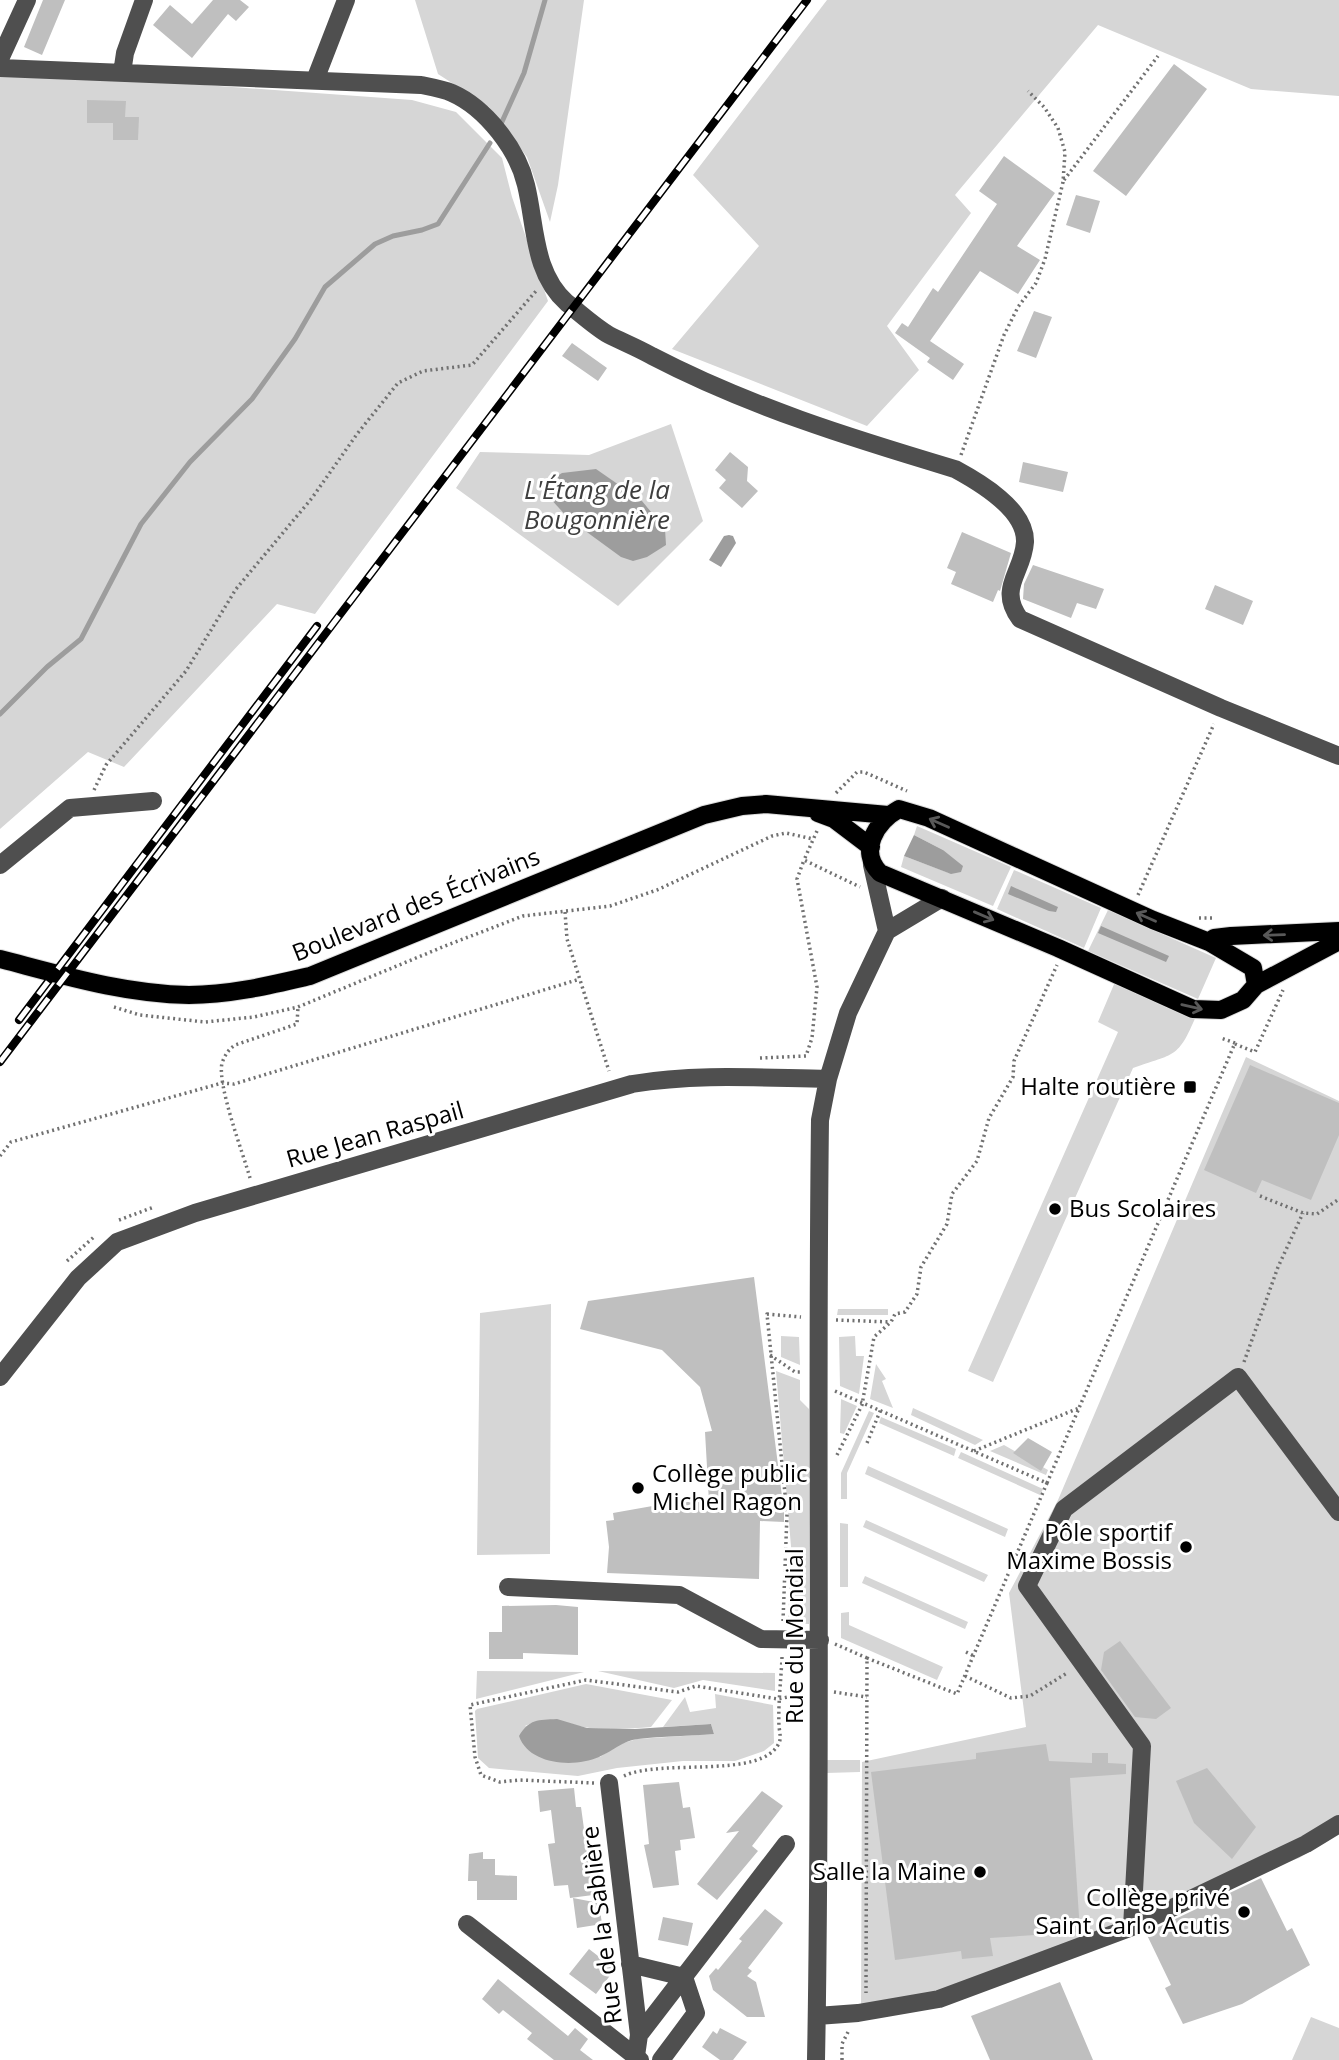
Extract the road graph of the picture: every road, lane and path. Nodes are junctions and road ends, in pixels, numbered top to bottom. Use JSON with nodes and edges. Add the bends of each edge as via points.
{"nodes":[{"id":1,"x":27,"y":0,"type":"edge"},
{"id":2,"x":144,"y":0,"type":"edge"},
{"id":3,"x":346,"y":0,"type":"edge"},
{"id":4,"x":1158,"y":57,"type":"dead end"},
{"id":5,"x":0,"y":59,"type":"edge"},
{"id":6,"x":0,"y":68,"type":"edge"},
{"id":7,"x":122,"y":73,"type":"junction"},
{"id":8,"x":315,"y":80,"type":"junction"},
{"id":9,"x":1028,"y":91,"type":"dead end"},
{"id":10,"x":1063,"y":182,"type":"junction"},
{"id":11,"x":547,"y":279,"type":"junction"},
{"id":12,"x":955,"y":469,"type":"junction"},
{"id":13,"x":1221,"y":708,"type":"junction"},
{"id":14,"x":1339,"y":756,"type":"edge"},
{"id":15,"x":914,"y":795,"type":"dead end"},
{"id":16,"x":834,"y":796,"type":"dead end"},
{"id":17,"x":153,"y":801,"type":"dead end"},
{"id":18,"x":86,"y":806,"type":"junction"},
{"id":19,"x":800,"y":807,"type":"junction"},
{"id":20,"x":888,"y":815,"type":"junction"},
{"id":21,"x":819,"y":825,"type":"dead end"},
{"id":22,"x":872,"y":856,"type":"junction"},
{"id":23,"x":804,"y":860,"type":"junction"},
{"id":24,"x":0,"y":865,"type":"edge"},
{"id":25,"x":864,"y":889,"type":"dead end"},
{"id":26,"x":942,"y":898,"type":"junction"},
{"id":27,"x":1149,"y":900,"type":"dead end"},
{"id":28,"x":565,"y":912,"type":"dead end"},
{"id":29,"x":1219,"y":918,"type":"dead end"},
{"id":30,"x":1192,"y":919,"type":"dead end"},
{"id":31,"x":887,"y":931,"type":"junction"},
{"id":32,"x":1339,"y":931,"type":"edge"},
{"id":33,"x":1339,"y":941,"type":"edge"},
{"id":34,"x":1209,"y":942,"type":"junction"},
{"id":35,"x":0,"y":959,"type":"edge"},
{"id":36,"x":1057,"y":965,"type":"dead end"},
{"id":37,"x":580,"y":979,"type":"junction"},
{"id":38,"x":1256,"y":985,"type":"junction"},
{"id":39,"x":1284,"y":988,"type":"dead end"},
{"id":40,"x":298,"y":1007,"type":"dead end"},
{"id":41,"x":1221,"y":1038,"type":"dead end"},
{"id":42,"x":1235,"y":1043,"type":"junction"},
{"id":43,"x":806,"y":1056,"type":"dead end"},
{"id":44,"x":609,"y":1071,"type":"dead end"},
{"id":45,"x":828,"y":1079,"type":"junction"},
{"id":46,"x":222,"y":1083,"type":"junction"},
{"id":47,"x":0,"y":1156,"type":"edge"},
{"id":48,"x":250,"y":1178,"type":"dead end"},
{"id":49,"x":1260,"y":1196,"type":"dead end"},
{"id":50,"x":1339,"y":1199,"type":"edge"},
{"id":51,"x":1303,"y":1213,"type":"junction"},
{"id":52,"x":767,"y":1314,"type":"dead end"},
{"id":53,"x":836,"y":1320,"type":"dead end"},
{"id":54,"x":891,"y":1322,"type":"junction"},
{"id":55,"x":0,"y":1377,"type":"edge"},
{"id":56,"x":1238,"y":1377,"type":"junction"},
{"id":57,"x":835,"y":1381,"type":"dead end"},
{"id":58,"x":834,"y":1390,"type":"junction"},
{"id":59,"x":863,"y":1401,"type":"junction"},
{"id":60,"x":834,"y":1402,"type":"dead end"},
{"id":61,"x":1079,"y":1408,"type":"junction"},
{"id":62,"x":881,"y":1409,"type":"junction"},
{"id":63,"x":867,"y":1443,"type":"dead end"},
{"id":64,"x":834,"y":1450,"type":"dead end"},
{"id":65,"x":974,"y":1451,"type":"junction"},
{"id":66,"x":1047,"y":1483,"type":"junction"},
{"id":67,"x":1339,"y":1512,"type":"edge"},
{"id":68,"x":508,"y":1587,"type":"dead end"},
{"id":69,"x":827,"y":1636,"type":"junction"},
{"id":70,"x":783,"y":1639,"type":"junction"},
{"id":71,"x":966,"y":1652,"type":"dead end"},
{"id":72,"x":974,"y":1656,"type":"junction"},
{"id":73,"x":867,"y":1658,"type":"junction"},
{"id":74,"x":1083,"y":1664,"type":"junction"},
{"id":75,"x":965,"y":1676,"type":"junction"},
{"id":76,"x":820,"y":1690,"type":"junction"},
{"id":77,"x":867,"y":1697,"type":"junction"},
{"id":78,"x":778,"y":1699,"type":"junction"},
{"id":79,"x":610,"y":1783,"type":"junction"},
{"id":80,"x":1339,"y":1824,"type":"edge"},
{"id":81,"x":786,"y":1844,"type":"dead end"},
{"id":82,"x":467,"y":1924,"type":"dead end"},
{"id":83,"x":1132,"y":1927,"type":"junction"},
{"id":84,"x":631,"y":1964,"type":"junction"},
{"id":85,"x":684,"y":1977,"type":"junction"},
{"id":86,"x":858,"y":2013,"type":"junction"},
{"id":87,"x":817,"y":2016,"type":"junction"},
{"id":88,"x":639,"y":2035,"type":"junction"},
{"id":89,"x":638,"y":2058,"type":"edge"},
{"id":90,"x":661,"y":2060,"type":"edge"},
{"id":91,"x":816,"y":2060,"type":"edge"},
{"id":92,"x":842,"y":2060,"type":"edge"}],
"edges":[{"from":1,"to":5,"type":"street"},
{"from":2,"to":7,"type":"street"},
{"from":3,"to":8,"type":"street"},
{"from":4,"to":10,"type":"path"},
{"from":6,"to":7,"type":"street"},
{"from":7,"to":8,"type":"street"},
{"from":8,"to":11,"type":"street","via":[[421,85],[453,93],[495,126],[511,148],[526,184],[536,246]]},
{"from":9,"to":10,"type":"path","via":[[1059,128],[1065,152]]},
{"from":10,"to":12,"type":"path","via":[[1036,283],[1004,335]]},
{"from":11,"to":12,"type":"street","via":[[565,301],[607,334],[685,373],[800,420]]},
{"from":11,"to":18,"type":"path","via":[[472,365],[423,371],[398,383],[236,589],[186,671],[106,765]]},
{"from":12,"to":13,"type":"street","via":[[1008,506],[1022,529],[1025,541],[1009,598],[1020,619]]},
{"from":13,"to":14,"type":"street"},
{"from":13,"to":27,"type":"path","via":[[1138,895]]},
{"from":15,"to":16,"type":"path","via":[[857,772]]},
{"from":17,"to":18,"type":"street"},
{"from":18,"to":24,"type":"street","via":[[70,808]]},
{"from":19,"to":20,"type":"main road"},
{"from":19,"to":22,"type":"main road","via":[[834,819]]},
{"from":19,"to":35,"type":"main road","name":"Boulevard des Écrivains","via":[[741,806],[704,815],[322,971],[265,986],[190,995],[144,992],[101,986]]},
{"from":20,"to":22,"type":"main road","via":[[874,831]]},
{"from":34,"to":20,"type":"main road","one_way":true,"via":[[929,818],[899,809]]},
{"from":21,"to":23,"type":"path"},
{"from":22,"to":26,"type":"main road","via":[[880,873]]},
{"from":22,"to":31,"type":"street"},
{"from":23,"to":25,"type":"path"},
{"from":23,"to":43,"type":"path","via":[[797,879],[817,987]]},
{"from":26,"to":31,"type":"street"},
{"from":26,"to":38,"type":"main road","one_way":true,"via":[[1192,1009],[1221,1010],[1243,1000]]},
{"from":28,"to":37,"type":"path","via":[[567,939]]},
{"from":29,"to":30,"type":"path"},
{"from":31,"to":45,"type":"street","name":"Rue du Mondial","via":[[848,1013]]},
{"from":32,"to":34,"type":"main road","one_way":true,"via":[[1231,936]]},
{"from":33,"to":38,"type":"main road"},
{"from":34,"to":38,"type":"main road","via":[[1253,968]]},
{"from":36,"to":54,"type":"path","via":[[1014,1061],[1013,1077],[989,1118],[977,1161],[953,1194],[947,1224],[921,1267],[917,1294]]},
{"from":37,"to":44,"type":"path"},
{"from":37,"to":46,"type":"path","via":[[234,1084]]},
{"from":39,"to":42,"type":"path","via":[[1255,1052]]},
{"from":40,"to":46,"type":"path","via":[[297,1024],[227,1051]]},
{"from":41,"to":42,"type":"path"},
{"from":42,"to":61,"type":"path"},
{"from":45,"to":55,"type":"street","name":"Rue Jean Raspail","via":[[715,1076],[632,1084],[195,1213],[117,1242],[78,1278]]},
{"from":45,"to":69,"type":"street","name":"Rue du Mondial","via":[[820,1120],[817,1411]]},
{"from":46,"to":47,"type":"path","via":[[11,1142]]},
{"from":46,"to":48,"type":"path"},
{"from":49,"to":51,"type":"path"},
{"from":50,"to":51,"type":"path","via":[[1317,1213]]},
{"from":51,"to":56,"type":"path"},
{"from":52,"to":70,"type":"path","via":[[788,1514]]},
{"from":53,"to":54,"type":"path"},
{"from":54,"to":59,"type":"path","via":[[874,1337]]},
{"from":56,"to":67,"type":"street"},
{"from":56,"to":74,"type":"street","via":[[1064,1508],[1027,1586]]},
{"from":57,"to":58,"type":"path"},
{"from":58,"to":59,"type":"path"},
{"from":58,"to":60,"type":"path"},
{"from":59,"to":62,"type":"path"},
{"from":59,"to":64,"type":"path","via":[[833,1462]]},
{"from":61,"to":65,"type":"path"},
{"from":61,"to":66,"type":"path"},
{"from":62,"to":63,"type":"path"},
{"from":62,"to":65,"type":"path"},
{"from":65,"to":66,"type":"path"},
{"from":66,"to":72,"type":"path"},
{"from":68,"to":70,"type":"street","via":[[679,1595],[761,1639]]},
{"from":69,"to":70,"type":"street"},
{"from":69,"to":73,"type":"path"},
{"from":69,"to":76,"type":"street","name":"Rue du Mondial"},
{"from":70,"to":78,"type":"path"},
{"from":71,"to":72,"type":"path"},
{"from":72,"to":75,"type":"path"},
{"from":73,"to":75,"type":"path","via":[[957,1694]]},
{"from":73,"to":77,"type":"path"},
{"from":74,"to":75,"type":"path","via":[[1025,1697],[1011,1698]]},
{"from":74,"to":83,"type":"street","via":[[1142,1746]]},
{"from":76,"to":77,"type":"path"},
{"from":76,"to":78,"type":"path"},
{"from":76,"to":87,"type":"street","name":"Rue du Mondial"},
{"from":77,"to":86,"type":"path","via":[[866,1995]]},
{"from":78,"to":79,"type":"path","via":[[780,1741],[770,1755],[738,1766],[635,1771]]},
{"from":78,"to":79,"type":"path","via":[[696,1686],[678,1692],[586,1680],[470,1705],[481,1775],[500,1782]]},
{"from":79,"to":84,"type":"street","name":"Rue de la Sablière"},
{"from":80,"to":83,"type":"street"},
{"from":81,"to":85,"type":"street"},
{"from":82,"to":89,"type":"street"},
{"from":83,"to":86,"type":"street","via":[[939,1998]]},
{"from":84,"to":85,"type":"street"},
{"from":84,"to":88,"type":"street","name":"Rue de la Sablière"},
{"from":85,"to":88,"type":"street"},
{"from":85,"to":90,"type":"street","via":[[696,2013]]},
{"from":86,"to":87,"type":"street"},
{"from":86,"to":92,"type":"path","via":[[842,2044]]},
{"from":87,"to":91,"type":"street","name":"Rue du Mondial"},
{"from":88,"to":89,"type":"street","name":"Rue de la Sablière"}]}
